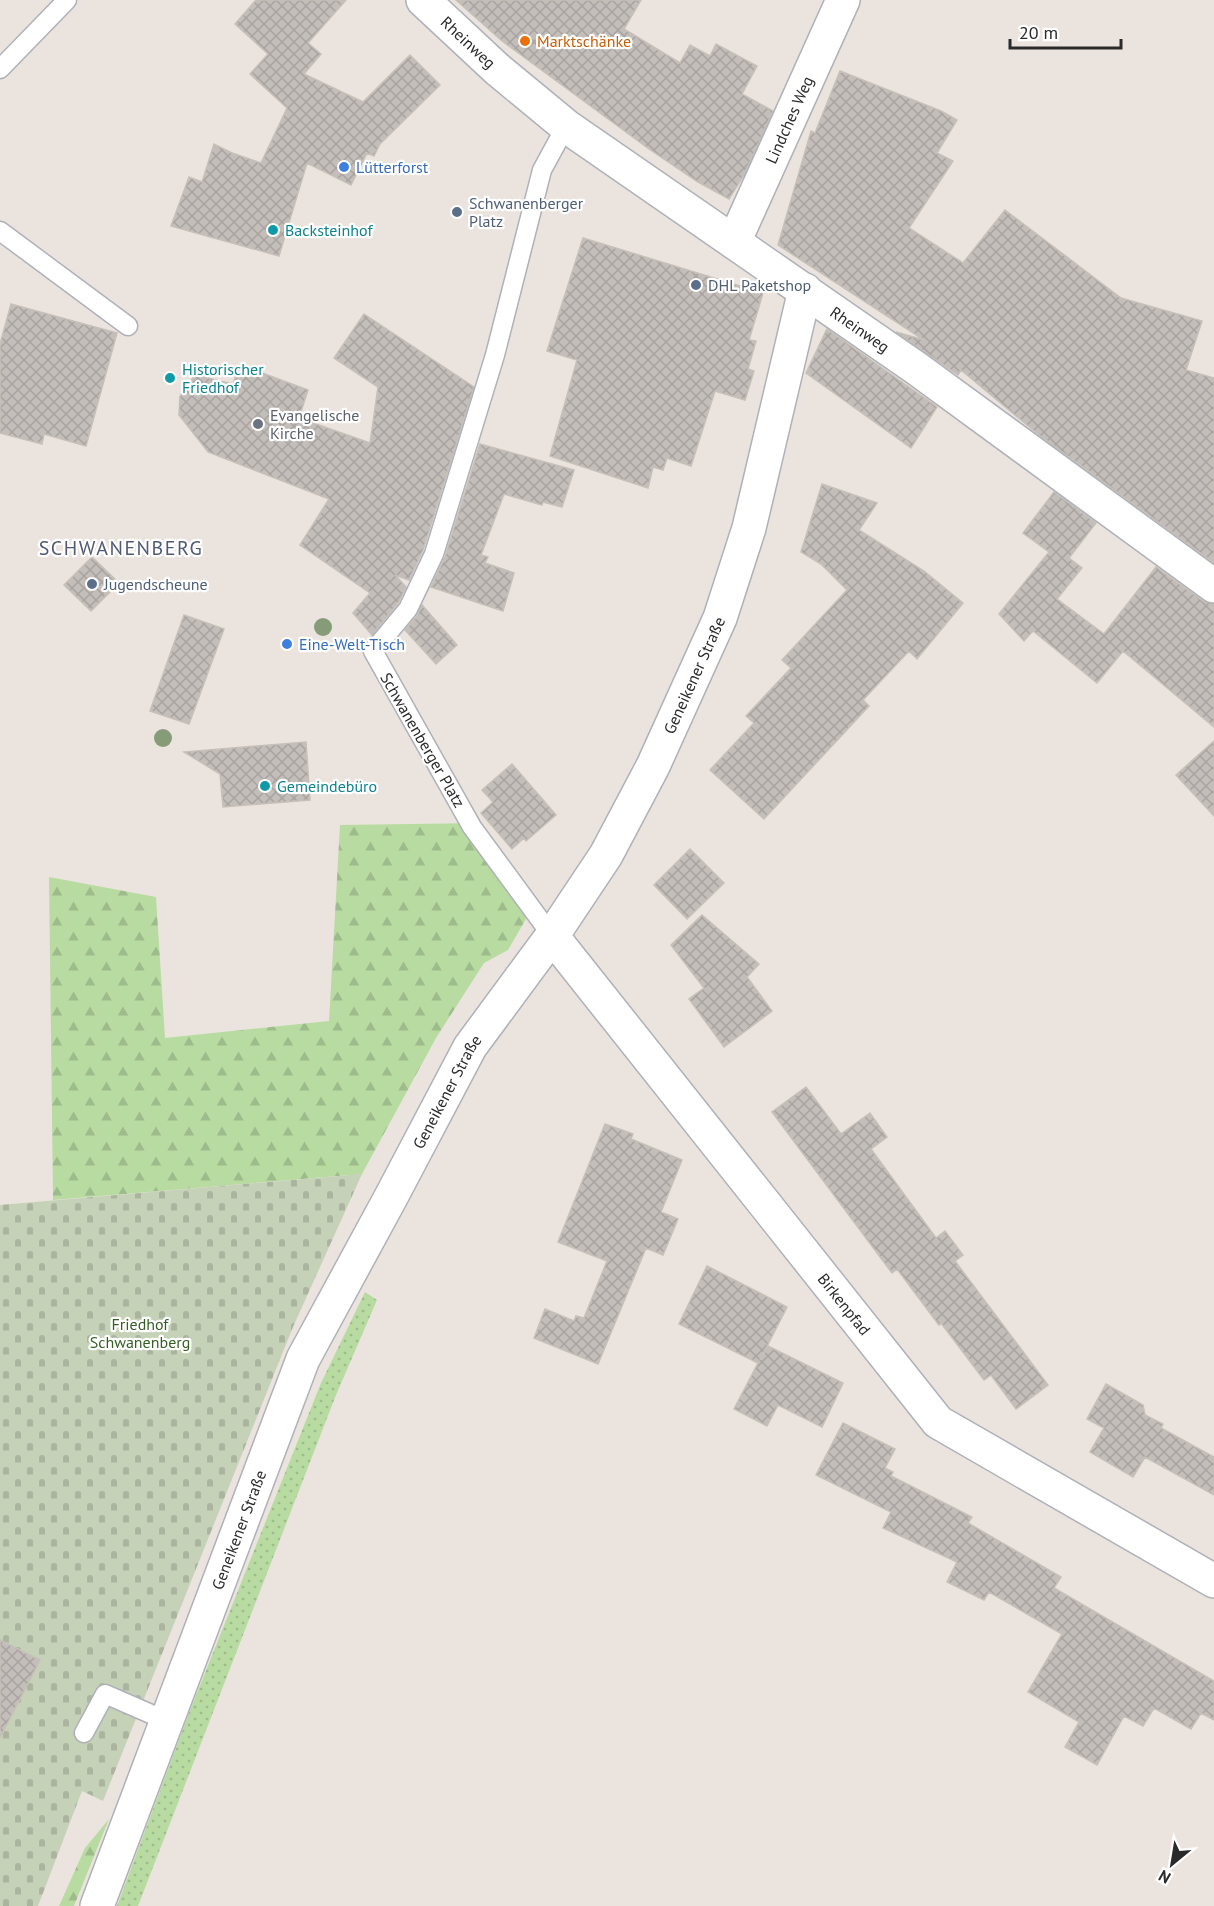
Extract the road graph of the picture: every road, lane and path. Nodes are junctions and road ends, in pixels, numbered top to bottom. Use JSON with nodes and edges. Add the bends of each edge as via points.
{"nodes":[{"id":1,"x":67,"y":0,"type":"edge"},
{"id":2,"x":423,"y":0,"type":"edge"},
{"id":3,"x":843,"y":0,"type":"edge"},
{"id":4,"x":0,"y":69,"type":"edge"},
{"id":5,"x":566,"y":126,"type":"junction"},
{"id":6,"x":0,"y":231,"type":"edge"},
{"id":7,"x":734,"y":242,"type":"junction"},
{"id":8,"x":805,"y":290,"type":"junction"},
{"id":9,"x":128,"y":326,"type":"dead end"},
{"id":10,"x":1214,"y":586,"type":"edge"},
{"id":11,"x":552,"y":936,"type":"junction"},
{"id":12,"x":1214,"y":1581,"type":"edge"},
{"id":13,"x":166,"y":1721,"type":"junction"},
{"id":14,"x":84,"y":1733,"type":"dead end"},
{"id":15,"x":97,"y":1906,"type":"edge"}],
"edges":[{"from":1,"to":4,"type":"lane"},
{"from":2,"to":5,"type":"street","name":"Rheinweg"},
{"from":3,"to":7,"type":"street","name":"Lindches Weg"},
{"from":5,"to":7,"type":"street","name":"Rheinweg"},
{"from":5,"to":11,"type":"lane","name":"Schwanenberger Platz","via":[[542,170],[495,355],[434,554],[408,609],[373,651],[472,827]]},
{"from":6,"to":9,"type":"lane"},
{"from":7,"to":8,"type":"street","name":"Rheinweg"},
{"from":8,"to":10,"type":"street","name":"Rheinweg"},
{"from":8,"to":11,"type":"street","name":"Geneikener Straße","via":[[749,528],[720,618],[622,825]]},
{"from":11,"to":12,"type":"street","name":"Birkenpfad","via":[[938,1422]]},
{"from":11,"to":13,"type":"street","name":"Geneikener Straße","via":[[470,1047],[303,1359]]},
{"from":13,"to":14,"type":"lane","via":[[105,1694]]},
{"from":13,"to":15,"type":"street","name":"Geneikener Straße"}]}
